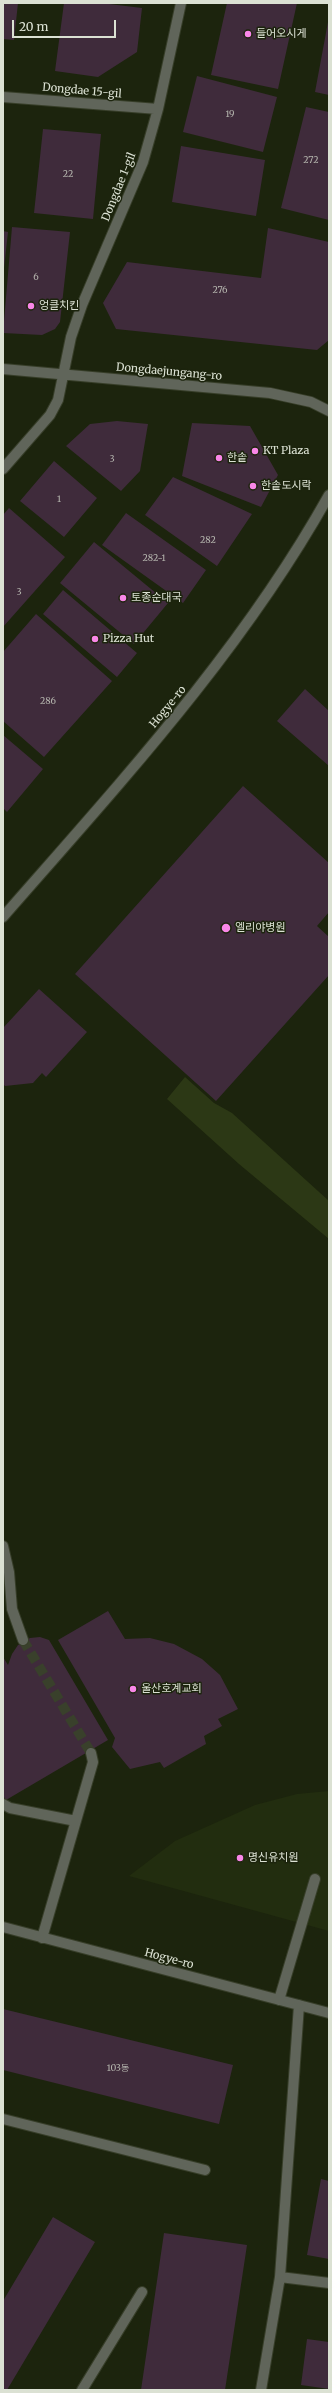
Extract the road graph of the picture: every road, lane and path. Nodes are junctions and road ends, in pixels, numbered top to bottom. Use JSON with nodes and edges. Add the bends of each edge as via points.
{"nodes":[{"id":1,"x":181,"y":3,"type":"edge"},
{"id":2,"x":3,"y":97,"type":"edge"},
{"id":3,"x":158,"y":109,"type":"junction"},
{"id":4,"x":3,"y":369,"type":"edge"},
{"id":5,"x":62,"y":374,"type":"junction"},
{"id":6,"x":329,"y":412,"type":"edge"},
{"id":7,"x":3,"y":469,"type":"edge"},
{"id":8,"x":329,"y":495,"type":"edge"},
{"id":9,"x":3,"y":917,"type":"edge"},
{"id":10,"x":3,"y":1546,"type":"edge"},
{"id":11,"x":23,"y":1640,"type":"tunnel mouth"},
{"id":12,"x":91,"y":1754,"type":"tunnel mouth"},
{"id":13,"x":3,"y":1804,"type":"edge"},
{"id":14,"x":76,"y":1822,"type":"junction"},
{"id":15,"x":315,"y":1879,"type":"dead end"},
{"id":16,"x":3,"y":1927,"type":"edge"},
{"id":17,"x":42,"y":1938,"type":"junction"},
{"id":18,"x":279,"y":2000,"type":"junction"},
{"id":19,"x":299,"y":2005,"type":"junction"},
{"id":20,"x":329,"y":2013,"type":"edge"},
{"id":21,"x":3,"y":2119,"type":"edge"},
{"id":22,"x":205,"y":2170,"type":"dead end"},
{"id":23,"x":280,"y":2277,"type":"junction"},
{"id":24,"x":329,"y":2283,"type":"edge"},
{"id":25,"x":142,"y":2292,"type":"dead end"},
{"id":26,"x":82,"y":2390,"type":"edge"},
{"id":27,"x":261,"y":2390,"type":"edge"}],
"edges":[{"from":1,"to":3,"type":"street","name":"Dongdae 1-gil"},
{"from":2,"to":3,"type":"street","name":"Dongdae 15-gil"},
{"from":3,"to":5,"type":"street","name":"Dongdae 1-gil","via":[[143,162],[82,305]]},
{"from":4,"to":5,"type":"street","name":"Dongdaejungang-ro"},
{"from":5,"to":6,"type":"street","name":"Dongdaejungang-ro","via":[[270,393],[311,402]]},
{"from":5,"to":7,"type":"street","name":"Dongdae 1-gil","via":[[58,400],[50,414]]},
{"from":8,"to":9,"type":"street","name":"Hogye-ro","via":[[257,612],[196,692],[137,764]]},
{"from":10,"to":11,"type":"street","via":[[9,1572],[12,1609]]},
{"from":12,"to":14,"type":"street","via":[[93,1762]]},
{"from":13,"to":14,"type":"street","via":[[14,1809]]},
{"from":14,"to":17,"type":"street"},
{"from":15,"to":18,"type":"street"},
{"from":16,"to":17,"type":"street","name":"Hogye-ro"},
{"from":17,"to":18,"type":"street","name":"Hogye-ro"},
{"from":18,"to":19,"type":"street","name":"Hogye-ro"},
{"from":19,"to":20,"type":"street","name":"Hogye-ro"},
{"from":19,"to":23,"type":"street"},
{"from":21,"to":22,"type":"street"},
{"from":23,"to":24,"type":"street"},
{"from":23,"to":27,"type":"street"},
{"from":25,"to":26,"type":"street"}]}
